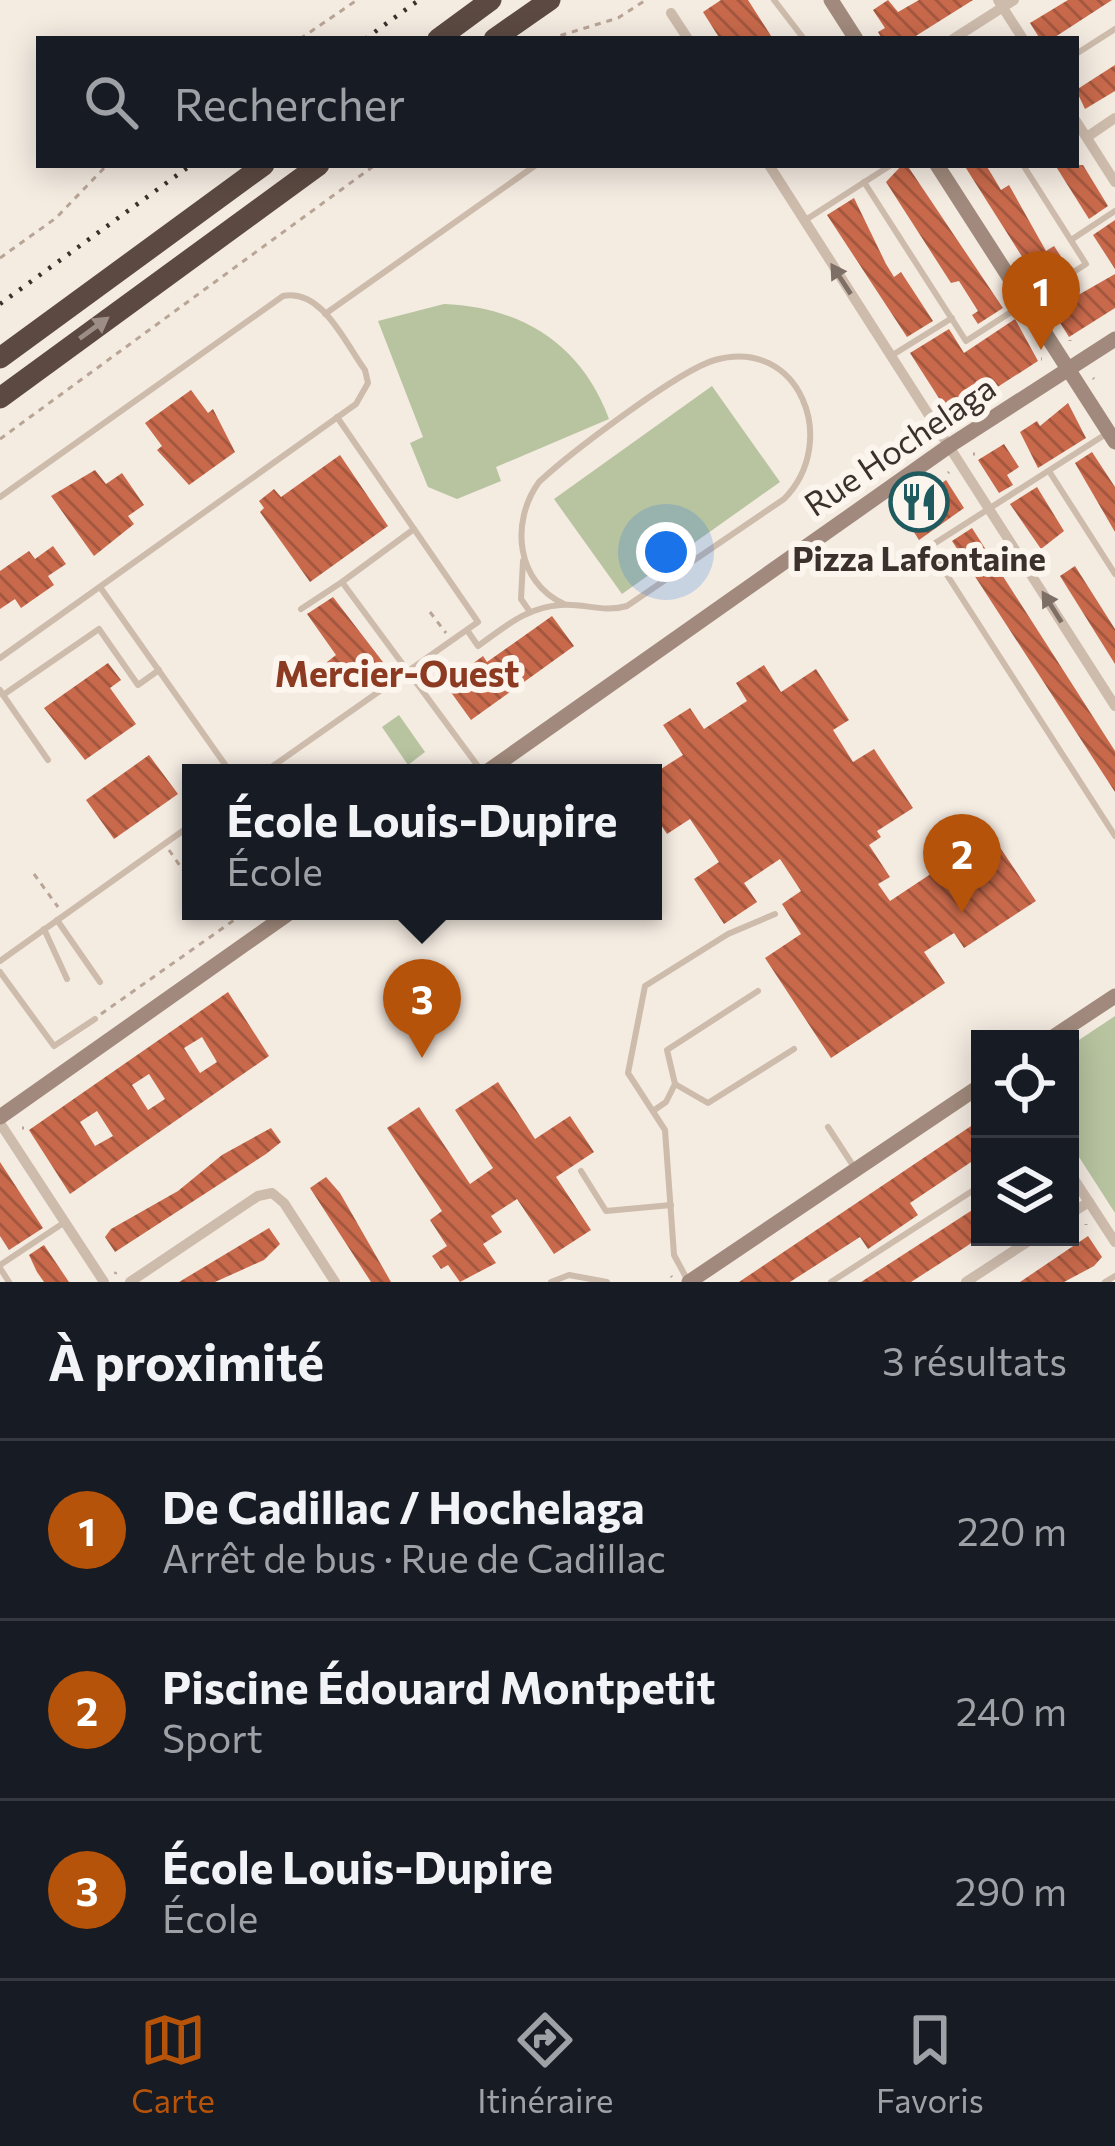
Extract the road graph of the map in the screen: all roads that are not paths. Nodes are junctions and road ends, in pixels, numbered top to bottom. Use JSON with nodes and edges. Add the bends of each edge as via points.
{"nodes":[{"id":1,"x":491,"y":0,"type":"edge"},
{"id":2,"x":550,"y":0,"type":"edge"},
{"id":3,"x":774,"y":0,"type":"edge"},
{"id":4,"x":831,"y":0,"type":"edge"},
{"id":5,"x":1014,"y":0,"type":"edge"},
{"id":6,"x":1000,"y":4,"type":"edge"},
{"id":7,"x":671,"y":13,"type":"dead end"},
{"id":8,"x":1115,"y":29,"type":"edge"},
{"id":9,"x":441,"y":36,"type":"edge"},
{"id":10,"x":498,"y":36,"type":"edge"},
{"id":11,"x":686,"y":36,"type":"edge"},
{"id":12,"x":802,"y":36,"type":"edge"},
{"id":13,"x":854,"y":36,"type":"edge"},
{"id":14,"x":957,"y":36,"type":"edge"},
{"id":15,"x":1021,"y":36,"type":"edge"},
{"id":16,"x":1079,"y":52,"type":"edge"},
{"id":17,"x":1115,"y":118,"type":"edge"},
{"id":18,"x":1079,"y":125,"type":"edge"},
{"id":19,"x":1087,"y":137,"type":"junction"},
{"id":20,"x":260,"y":168,"type":"edge"},
{"id":21,"x":315,"y":168,"type":"edge"},
{"id":22,"x":532,"y":168,"type":"edge"},
{"id":23,"x":771,"y":168,"type":"edge"},
{"id":24,"x":886,"y":168,"type":"edge"},
{"id":25,"x":939,"y":168,"type":"edge"},
{"id":26,"x":1025,"y":168,"type":"edge"},
{"id":27,"x":864,"y":182,"type":"junction"},
{"id":28,"x":1115,"y":182,"type":"edge"},
{"id":29,"x":1115,"y":211,"type":"edge"},
{"id":30,"x":804,"y":220,"type":"junction"},
{"id":31,"x":1071,"y":240,"type":"junction"},
{"id":32,"x":1026,"y":304,"type":"junction"},
{"id":33,"x":325,"y":314,"type":"junction"},
{"id":34,"x":952,"y":318,"type":"junction"},
{"id":35,"x":1115,"y":339,"type":"edge"},
{"id":36,"x":891,"y":356,"type":"junction"},
{"id":37,"x":0,"y":358,"type":"edge"},
{"id":38,"x":1068,"y":369,"type":"junction"},
{"id":39,"x":0,"y":398,"type":"edge"},
{"id":40,"x":337,"y":418,"type":"junction"},
{"id":41,"x":1113,"y":434,"type":"edge"},
{"id":42,"x":950,"y":446,"type":"junction"},
{"id":43,"x":1049,"y":471,"type":"junction"},
{"id":44,"x":0,"y":497,"type":"edge"},
{"id":45,"x":990,"y":509,"type":"junction"},
{"id":46,"x":414,"y":530,"type":"junction"},
{"id":47,"x":524,"y":556,"type":"junction"},
{"id":48,"x":1115,"y":574,"type":"edge"},
{"id":49,"x":342,"y":581,"type":"junction"},
{"id":50,"x":100,"y":587,"type":"junction"},
{"id":51,"x":564,"y":604,"type":"junction"},
{"id":52,"x":301,"y":608,"type":"dead end"},
{"id":53,"x":528,"y":609,"type":"junction"},
{"id":54,"x":467,"y":630,"type":"junction"},
{"id":55,"x":0,"y":658,"type":"edge"},
{"id":56,"x":159,"y":670,"type":"junction"},
{"id":57,"x":408,"y":671,"type":"junction"},
{"id":58,"x":2,"y":693,"type":"edge"},
{"id":59,"x":1115,"y":706,"type":"edge"},
{"id":60,"x":48,"y":760,"type":"dead end"},
{"id":61,"x":225,"y":764,"type":"edge"},
{"id":62,"x":279,"y":764,"type":"edge"},
{"id":63,"x":477,"y":764,"type":"edge"},
{"id":64,"x":497,"y":764,"type":"edge"},
{"id":65,"x":182,"y":830,"type":"edge"},
{"id":66,"x":1115,"y":836,"type":"edge"},
{"id":67,"x":775,"y":914,"type":"dead end"},
{"id":68,"x":57,"y":920,"type":"junction"},
{"id":69,"x":279,"y":920,"type":"edge"},
{"id":70,"x":44,"y":929,"type":"junction"},
{"id":71,"x":0,"y":961,"type":"edge"},
{"id":72,"x":0,"y":972,"type":"edge"},
{"id":73,"x":67,"y":979,"type":"dead end"},
{"id":74,"x":100,"y":982,"type":"dead end"},
{"id":75,"x":758,"y":991,"type":"dead end"},
{"id":76,"x":1115,"y":996,"type":"edge"},
{"id":77,"x":95,"y":1019,"type":"road end"},
{"id":78,"x":1063,"y":1030,"type":"edge"},
{"id":79,"x":794,"y":1049,"type":"dead end"},
{"id":80,"x":675,"y":1084,"type":"junction"},
{"id":81,"x":971,"y":1092,"type":"edge"},
{"id":82,"x":653,"y":1111,"type":"junction"},
{"id":83,"x":0,"y":1120,"type":"edge"},
{"id":84,"x":828,"y":1127,"type":"dead end"},
{"id":85,"x":856,"y":1170,"type":"junction"},
{"id":86,"x":580,"y":1171,"type":"dead end"},
{"id":87,"x":1079,"y":1187,"type":"edge"},
{"id":88,"x":971,"y":1192,"type":"edge"},
{"id":89,"x":1089,"y":1202,"type":"junction"},
{"id":90,"x":670,"y":1205,"type":"junction"},
{"id":91,"x":1079,"y":1208,"type":"edge"},
{"id":92,"x":65,"y":1222,"type":"junction"},
{"id":93,"x":1115,"y":1242,"type":"edge"},
{"id":94,"x":1021,"y":1246,"type":"edge"},
{"id":95,"x":0,"y":1266,"type":"edge"},
{"id":96,"x":1115,"y":1276,"type":"edge"},
{"id":97,"x":680,"y":1279,"type":"edge"},
{"id":98,"x":9,"y":1282,"type":"edge"},
{"id":99,"x":104,"y":1282,"type":"edge"},
{"id":100,"x":130,"y":1282,"type":"edge"},
{"id":101,"x":335,"y":1282,"type":"edge"},
{"id":102,"x":550,"y":1282,"type":"edge"},
{"id":103,"x":607,"y":1282,"type":"edge"},
{"id":104,"x":831,"y":1282,"type":"edge"},
{"id":105,"x":966,"y":1282,"type":"edge"},
{"id":106,"x":1106,"y":1282,"type":"edge"}],
"edges":[{"from":1,"to":9,"type":"highway"},
{"from":2,"to":10,"type":"highway"},
{"from":3,"to":12,"type":"lane"},
{"from":4,"to":13,"type":"main road"},
{"from":5,"to":6,"type":"street"},
{"from":6,"to":14,"type":"street"},
{"from":6,"to":15,"type":"street"},
{"from":7,"to":11,"type":"street"},
{"from":8,"to":16,"type":"lane"},
{"from":17,"to":19,"type":"street"},
{"from":18,"to":19,"type":"street"},
{"from":19,"to":28,"type":"street"},
{"from":20,"to":37,"type":"highway"},
{"from":39,"to":21,"type":"highway","one_way":true},
{"from":22,"to":33,"type":"lane"},
{"from":23,"to":30,"type":"street"},
{"from":24,"to":27,"type":"lane"},
{"from":25,"to":32,"type":"main road"},
{"from":26,"to":31,"type":"lane"},
{"from":27,"to":30,"type":"lane"},
{"from":27,"to":34,"type":"lane"},
{"from":29,"to":31,"type":"lane"},
{"from":36,"to":30,"type":"street","one_way":true},
{"from":31,"to":32,"type":"lane","via":[[1086,264]]},
{"from":32,"to":34,"type":"lane","via":[[966,341]]},
{"from":32,"to":38,"type":"main road"},
{"from":33,"to":40,"type":"lane","via":[[368,383]]},
{"from":33,"to":44,"type":"lane","via":[[308,297],[283,296]]},
{"from":34,"to":36,"type":"lane"},
{"from":35,"to":38,"type":"main road","name":"Rue Hochelaga"},
{"from":36,"to":42,"type":"street"},
{"from":38,"to":41,"type":"main road"},
{"from":38,"to":42,"type":"main road","name":"Rue Hochelaga"},
{"from":40,"to":46,"type":"lane"},
{"from":40,"to":50,"type":"lane"},
{"from":41,"to":43,"type":"lane"},
{"from":42,"to":45,"type":"street"},
{"from":42,"to":64,"type":"main road","name":"Rue Hochelaga"},
{"from":43,"to":45,"type":"lane"},
{"from":43,"to":48,"type":"lane"},
{"from":59,"to":45,"type":"street","one_way":true},
{"from":45,"to":66,"type":"lane","via":[[928,547]]},
{"from":46,"to":49,"type":"lane"},
{"from":46,"to":54,"type":"lane","via":[[478,622]]},
{"from":47,"to":51,"type":"lane","via":[[543,591]]},
{"from":47,"to":51,"type":"lane","via":[[524,507],[539,482],[697,368],[748,359],[796,388],[809,412],[812,454],[784,499],[638,602],[602,611]]},
{"from":47,"to":53,"type":"lane","via":[[521,598]]},
{"from":49,"to":52,"type":"lane"},
{"from":49,"to":57,"type":"lane"},
{"from":50,"to":55,"type":"lane"},
{"from":50,"to":56,"type":"lane"},
{"from":51,"to":53,"type":"lane"},
{"from":53,"to":54,"type":"lane","via":[[478,646]]},
{"from":54,"to":57,"type":"lane"},
{"from":56,"to":58,"type":"lane","via":[[138,685],[99,628]]},
{"from":56,"to":61,"type":"lane"},
{"from":57,"to":62,"type":"lane"},
{"from":57,"to":63,"type":"lane"},
{"from":58,"to":60,"type":"lane"},
{"from":65,"to":68,"type":"lane"},
{"from":67,"to":82,"type":"lane","via":[[645,986],[628,1073]]},
{"from":68,"to":70,"type":"lane"},
{"from":68,"to":74,"type":"lane"},
{"from":69,"to":83,"type":"main road"},
{"from":70,"to":71,"type":"lane"},
{"from":70,"to":73,"type":"lane"},
{"from":72,"to":77,"type":"lane","via":[[53,1046]]},
{"from":75,"to":80,"type":"lane","via":[[668,1050]]},
{"from":76,"to":78,"type":"main road"},
{"from":79,"to":80,"type":"lane","via":[[708,1102]]},
{"from":80,"to":82,"type":"lane"},
{"from":81,"to":85,"type":"main road"},
{"from":82,"to":90,"type":"lane","via":[[665,1130]]},
{"from":83,"to":92,"type":"street"},
{"from":84,"to":85,"type":"lane"},
{"from":85,"to":97,"type":"main road"},
{"from":86,"to":90,"type":"lane","via":[[606,1211]]},
{"from":87,"to":89,"type":"street"},
{"from":88,"to":104,"type":"lane"},
{"from":89,"to":91,"type":"street"},
{"from":89,"to":93,"type":"street"},
{"from":90,"to":97,"type":"lane"},
{"from":92,"to":95,"type":"lane"},
{"from":92,"to":99,"type":"street"},
{"from":94,"to":105,"type":"street"},
{"from":95,"to":98,"type":"lane"},
{"from":96,"to":106,"type":"lane"},
{"from":100,"to":101,"type":"street","via":[[272,1193]]},
{"from":102,"to":103,"type":"lane","via":[[582,1275]]}]}
